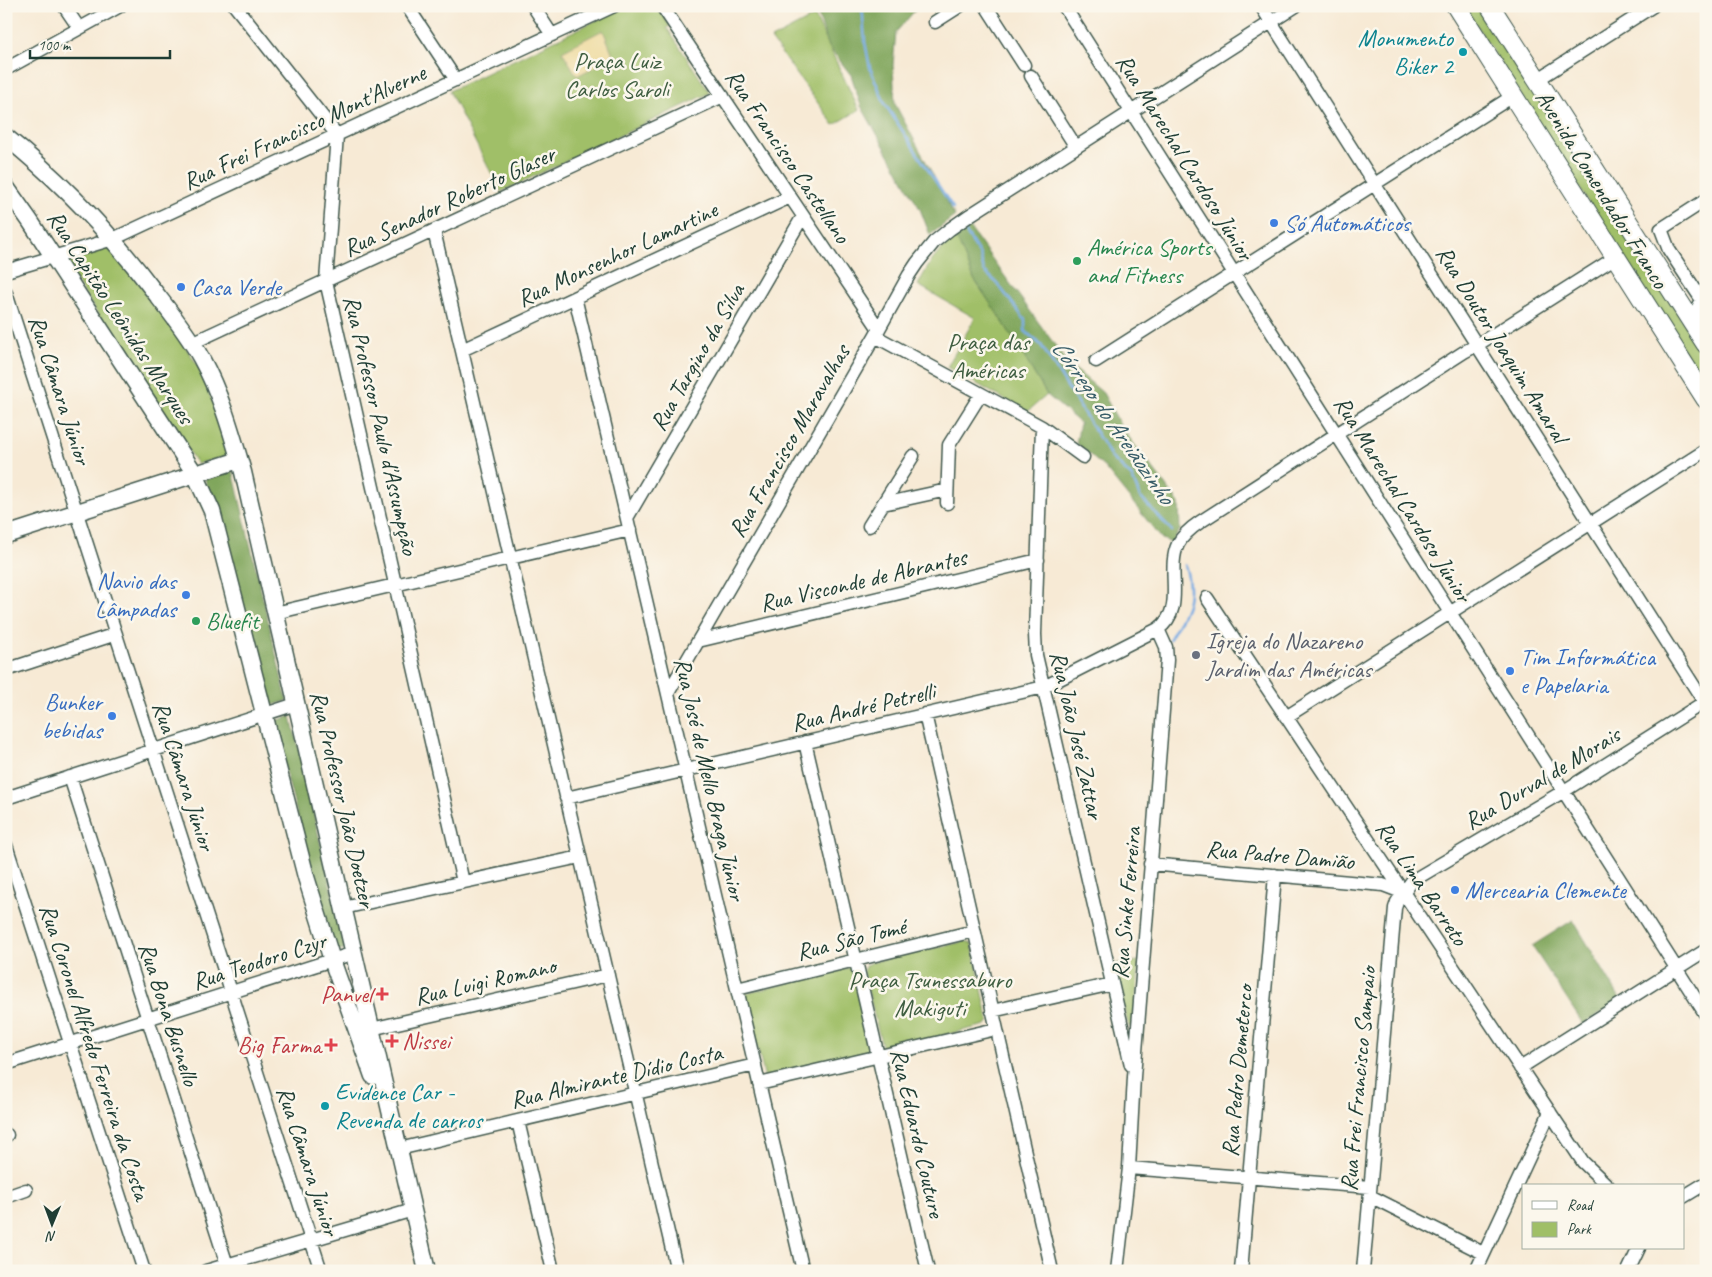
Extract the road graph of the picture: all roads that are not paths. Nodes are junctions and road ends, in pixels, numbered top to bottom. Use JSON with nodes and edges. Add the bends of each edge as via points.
{"nodes":[{"id":1,"x":64,"y":6,"type":"edge"},
{"id":2,"x":120,"y":6,"type":"edge"},
{"id":3,"x":235,"y":6,"type":"edge"},
{"id":4,"x":407,"y":6,"type":"edge"},
{"id":5,"x":533,"y":6,"type":"edge"},
{"id":6,"x":614,"y":6,"type":"edge"},
{"id":7,"x":662,"y":6,"type":"edge"},
{"id":8,"x":960,"y":6,"type":"edge"},
{"id":9,"x":986,"y":6,"type":"edge"},
{"id":10,"x":1064,"y":6,"type":"edge"},
{"id":11,"x":1261,"y":6,"type":"edge"},
{"id":12,"x":1296,"y":6,"type":"edge"},
{"id":13,"x":1456,"y":6,"type":"edge"},
{"id":14,"x":1490,"y":6,"type":"edge"},
{"id":15,"x":1653,"y":6,"type":"edge"},
{"id":16,"x":935,"y":22,"type":"dead end"},
{"id":17,"x":1272,"y":22,"type":"junction"},
{"id":18,"x":79,"y":28,"type":"junction"},
{"id":19,"x":552,"y":35,"type":"junction"},
{"id":20,"x":6,"y":69,"type":"edge"},
{"id":21,"x":456,"y":80,"type":"junction"},
{"id":22,"x":1537,"y":80,"type":"junction"},
{"id":23,"x":723,"y":96,"type":"junction"},
{"id":24,"x":1513,"y":96,"type":"junction"},
{"id":25,"x":1131,"y":112,"type":"junction"},
{"id":26,"x":337,"y":135,"type":"junction"},
{"id":27,"x":6,"y":137,"type":"edge"},
{"id":28,"x":1076,"y":147,"type":"junction"},
{"id":29,"x":1374,"y":184,"type":"junction"},
{"id":30,"x":6,"y":187,"type":"edge"},
{"id":31,"x":790,"y":197,"type":"junction"},
{"id":32,"x":1706,"y":200,"type":"edge"},
{"id":33,"x":804,"y":216,"type":"junction"},
{"id":34,"x":434,"y":230,"type":"junction"},
{"id":35,"x":113,"y":239,"type":"junction"},
{"id":36,"x":54,"y":257,"type":"junction"},
{"id":37,"x":1616,"y":258,"type":"junction"},
{"id":38,"x":6,"y":271,"type":"edge"},
{"id":39,"x":1234,"y":273,"type":"junction"},
{"id":40,"x":326,"y":281,"type":"junction"},
{"id":41,"x":6,"y":293,"type":"edge"},
{"id":42,"x":575,"y":297,"type":"junction"},
{"id":43,"x":1691,"y":321,"type":"junction"},
{"id":44,"x":877,"y":332,"type":"junction"},
{"id":45,"x":192,"y":343,"type":"junction"},
{"id":46,"x":1706,"y":344,"type":"edge"},
{"id":47,"x":1477,"y":345,"type":"junction"},
{"id":48,"x":462,"y":350,"type":"junction"},
{"id":49,"x":1096,"y":361,"type":"dead end"},
{"id":50,"x":981,"y":394,"type":"junction"},
{"id":51,"x":1706,"y":399,"type":"edge"},
{"id":52,"x":1042,"y":427,"type":"junction"},
{"id":53,"x":1337,"y":435,"type":"junction"},
{"id":54,"x":1706,"y":450,"type":"edge"},
{"id":55,"x":913,"y":456,"type":"dead end"},
{"id":56,"x":1082,"y":456,"type":"dead end"},
{"id":57,"x":239,"y":460,"type":"junction"},
{"id":58,"x":195,"y":474,"type":"junction"},
{"id":59,"x":884,"y":504,"type":"junction"},
{"id":60,"x":77,"y":512,"type":"junction"},
{"id":61,"x":1590,"y":523,"type":"junction"},
{"id":62,"x":628,"y":524,"type":"junction"},
{"id":63,"x":869,"y":526,"type":"dead end"},
{"id":64,"x":6,"y":536,"type":"edge"},
{"id":65,"x":511,"y":558,"type":"junction"},
{"id":66,"x":1038,"y":560,"type":"junction"},
{"id":67,"x":396,"y":585,"type":"junction"},
{"id":68,"x":1207,"y":598,"type":"dead end"},
{"id":69,"x":275,"y":613,"type":"junction"},
{"id":70,"x":1450,"y":613,"type":"junction"},
{"id":71,"x":1158,"y":629,"type":"junction"},
{"id":72,"x":116,"y":634,"type":"junction"},
{"id":73,"x":698,"y":641,"type":"junction"},
{"id":74,"x":6,"y":670,"type":"edge"},
{"id":75,"x":1044,"y":687,"type":"junction"},
{"id":76,"x":668,"y":693,"type":"junction"},
{"id":77,"x":1705,"y":703,"type":"edge"},
{"id":78,"x":296,"y":704,"type":"junction"},
{"id":79,"x":266,"y":714,"type":"junction"},
{"id":80,"x":925,"y":714,"type":"junction"},
{"id":81,"x":1286,"y":717,"type":"junction"},
{"id":82,"x":805,"y":742,"type":"junction"},
{"id":83,"x":154,"y":750,"type":"junction"},
{"id":84,"x":686,"y":770,"type":"junction"},
{"id":85,"x":70,"y":777,"type":"junction"},
{"id":86,"x":1564,"y":791,"type":"junction"},
{"id":87,"x":6,"y":798,"type":"edge"},
{"id":88,"x":566,"y":798,"type":"junction"},
{"id":89,"x":6,"y":845,"type":"edge"},
{"id":90,"x":580,"y":857,"type":"junction"},
{"id":91,"x":1150,"y":864,"type":"junction"},
{"id":92,"x":1275,"y":875,"type":"junction"},
{"id":93,"x":464,"y":882,"type":"junction"},
{"id":94,"x":1404,"y":893,"type":"junction"},
{"id":95,"x":343,"y":908,"type":"junction"},
{"id":96,"x":974,"y":931,"type":"junction"},
{"id":97,"x":1706,"y":950,"type":"edge"},
{"id":98,"x":354,"y":953,"type":"junction"},
{"id":99,"x":332,"y":960,"type":"junction"},
{"id":100,"x":856,"y":960,"type":"junction"},
{"id":101,"x":1676,"y":968,"type":"junction"},
{"id":102,"x":608,"y":975,"type":"junction"},
{"id":103,"x":1112,"y":984,"type":"junction"},
{"id":104,"x":737,"y":989,"type":"junction"},
{"id":105,"x":231,"y":992,"type":"junction"},
{"id":106,"x":992,"y":1012,"type":"junction"},
{"id":107,"x":1706,"y":1015,"type":"edge"},
{"id":108,"x":148,"y":1019,"type":"junction"},
{"id":109,"x":996,"y":1028,"type":"junction"},
{"id":110,"x":371,"y":1030,"type":"junction"},
{"id":111,"x":70,"y":1043,"type":"junction"},
{"id":112,"x":878,"y":1056,"type":"junction"},
{"id":113,"x":6,"y":1064,"type":"edge"},
{"id":114,"x":755,"y":1065,"type":"junction"},
{"id":115,"x":1520,"y":1068,"type":"junction"},
{"id":116,"x":1134,"y":1077,"type":"junction"},
{"id":117,"x":760,"y":1084,"type":"junction"},
{"id":118,"x":635,"y":1093,"type":"junction"},
{"id":119,"x":1550,"y":1112,"type":"junction"},
{"id":120,"x":518,"y":1121,"type":"junction"},
{"id":121,"x":399,"y":1149,"type":"junction"},
{"id":122,"x":1129,"y":1168,"type":"junction"},
{"id":123,"x":1249,"y":1177,"type":"junction"},
{"id":124,"x":1706,"y":1183,"type":"edge"},
{"id":125,"x":1606,"y":1184,"type":"edge"},
{"id":126,"x":26,"y":1190,"type":"dead end"},
{"id":127,"x":1370,"y":1191,"type":"junction"},
{"id":128,"x":1684,"y":1196,"type":"edge"},
{"id":129,"x":6,"y":1197,"type":"edge"},
{"id":130,"x":413,"y":1210,"type":"junction"},
{"id":131,"x":311,"y":1240,"type":"junction"},
{"id":132,"x":1638,"y":1250,"type":"edge"},
{"id":133,"x":1483,"y":1253,"type":"junction"},
{"id":134,"x":227,"y":1264,"type":"junction"},
{"id":135,"x":144,"y":1271,"type":"edge"},
{"id":136,"x":206,"y":1271,"type":"edge"},
{"id":137,"x":321,"y":1271,"type":"edge"},
{"id":138,"x":427,"y":1271,"type":"edge"},
{"id":139,"x":553,"y":1271,"type":"edge"},
{"id":140,"x":676,"y":1271,"type":"edge"},
{"id":141,"x":803,"y":1271,"type":"edge"},
{"id":142,"x":928,"y":1271,"type":"edge"},
{"id":143,"x":1052,"y":1271,"type":"edge"},
{"id":144,"x":1117,"y":1271,"type":"edge"},
{"id":145,"x":1240,"y":1271,"type":"edge"},
{"id":146,"x":1363,"y":1271,"type":"edge"},
{"id":147,"x":1476,"y":1271,"type":"edge"},
{"id":148,"x":1628,"y":1271,"type":"edge"}],
"edges":[{"from":1,"to":18,"type":"street"},
{"from":2,"to":18,"type":"street"},
{"from":3,"to":26,"type":"street"},
{"from":4,"to":21,"type":"street"},
{"from":5,"to":19,"type":"street"},
{"from":6,"to":19,"type":"street","name":"Rua Frei Francisco Mont'Alverne"},
{"from":7,"to":23,"type":"street","name":"Rua Francisco Castellano"},
{"from":8,"to":16,"type":"street"},
{"from":9,"to":28,"type":"street"},
{"from":10,"to":25,"type":"street","name":"Rua Marechal Cardoso Júnior"},
{"from":11,"to":17,"type":"street","name":"Rua Doutor Joaquim Amaral"},
{"from":12,"to":17,"type":"street","name":"Rua Francisco Maravalhas"},
{"from":13,"to":24,"type":"highway","name":"Avenida Comendador Franco"},
{"from":14,"to":22,"type":"highway","name":"Avenida Comendador Franco"},
{"from":15,"to":22,"type":"street"},
{"from":17,"to":25,"type":"street","name":"Rua Francisco Maravalhas"},
{"from":17,"to":29,"type":"street","name":"Rua Doutor Joaquim Amaral"},
{"from":18,"to":20,"type":"street"},
{"from":19,"to":21,"type":"street","name":"Rua Frei Francisco Mont'Alverne"},
{"from":21,"to":26,"type":"street","name":"Rua Frei Francisco Mont'Alverne"},
{"from":22,"to":43,"type":"highway","name":"Avenida Comendador Franco"},
{"from":23,"to":31,"type":"street","name":"Rua Francisco Castellano"},
{"from":23,"to":34,"type":"street","name":"Rua Senador Roberto Glaser"},
{"from":24,"to":29,"type":"street"},
{"from":24,"to":37,"type":"highway","name":"Avenida Comendador Franco"},
{"from":25,"to":28,"type":"street","name":"Rua Francisco Maravalhas"},
{"from":25,"to":39,"type":"street","name":"Rua Marechal Cardoso Júnior"},
{"from":26,"to":35,"type":"street","name":"Rua Frei Francisco Mont'Alverne"},
{"from":26,"to":40,"type":"street","name":"Rua Professor Paulo d'Assumpção"},
{"from":27,"to":35,"type":"main road","name":"Rua Capitão Leônidas Marques","via":[[58,181]]},
{"from":28,"to":44,"type":"street","name":"Rua Francisco Maravalhas","via":[[934,242],[916,263]]},
{"from":29,"to":39,"type":"street"},
{"from":29,"to":47,"type":"street","name":"Rua Doutor Joaquim Amaral"},
{"from":30,"to":36,"type":"main road","name":"Rua Capitão Leônidas Marques"},
{"from":31,"to":33,"type":"street","name":"Rua Francisco Castellano"},
{"from":31,"to":42,"type":"street","name":"Rua Monsenhor Lamartine"},
{"from":32,"to":43,"type":"street","via":[[1661,229],[1669,250],[1702,300]]},
{"from":33,"to":44,"type":"street","name":"Rua Francisco Castellano"},
{"from":33,"to":62,"type":"street","name":"Rua Targino da Silva"},
{"from":34,"to":40,"type":"street","name":"Rua Senador Roberto Glaser"},
{"from":34,"to":48,"type":"street"},
{"from":35,"to":36,"type":"street","name":"Rua Frei Francisco Mont'Alverne"},
{"from":35,"to":45,"type":"main road","name":"Rua Capitão Leônidas Marques"},
{"from":36,"to":38,"type":"street","name":"Rua Frei Francisco Mont'Alverne"},
{"from":36,"to":58,"type":"main road","name":"Rua Capitão Leônidas Marques"},
{"from":37,"to":47,"type":"street"},
{"from":37,"to":51,"type":"highway","name":"Avenida Comendador Franco"},
{"from":39,"to":49,"type":"street"},
{"from":39,"to":53,"type":"street","name":"Rua Marechal Cardoso Júnior"},
{"from":40,"to":45,"type":"street","name":"Rua Senador Roberto Glaser"},
{"from":40,"to":67,"type":"street","name":"Rua Professor Paulo d'Assumpção"},
{"from":41,"to":60,"type":"street","name":"Rua Câmara Júnior"},
{"from":42,"to":48,"type":"street","name":"Rua Monsenhor Lamartine"},
{"from":42,"to":62,"type":"street","name":"Rua José de Mello Braga Júnior"},
{"from":43,"to":46,"type":"highway","name":"Avenida Comendador Franco"},
{"from":44,"to":50,"type":"street","name":"Rua Francisco Castellano"},
{"from":44,"to":73,"type":"street","name":"Rua Francisco Maravalhas"},
{"from":45,"to":57,"type":"main road","name":"Rua Capitão Leônidas Marques","via":[[220,401]]},
{"from":47,"to":53,"type":"street"},
{"from":47,"to":61,"type":"street","name":"Rua Doutor Joaquim Amaral"},
{"from":48,"to":65,"type":"street"},
{"from":50,"to":52,"type":"street","name":"Rua Francisco Castellano"},
{"from":50,"to":59,"type":"street","via":[[950,442],[947,497]]},
{"from":52,"to":56,"type":"street","name":"Rua Francisco Castellano"},
{"from":52,"to":66,"type":"street","name":"Rua João José Zattar"},
{"from":53,"to":70,"type":"street","name":"Rua Marechal Cardoso Júnior"},
{"from":53,"to":71,"type":"street","via":[[1187,532],[1174,559],[1173,608],[1168,621]]},
{"from":54,"to":61,"type":"street"},
{"from":55,"to":59,"type":"street"},
{"from":57,"to":58,"type":"main road"},
{"from":57,"to":69,"type":"main road","name":"Rua Professor João Doetzer"},
{"from":58,"to":60,"type":"main road"},
{"from":58,"to":79,"type":"main road","name":"Rua Professor João Doetzer","via":[[216,521]]},
{"from":59,"to":63,"type":"street"},
{"from":60,"to":64,"type":"main road"},
{"from":60,"to":72,"type":"street","name":"Rua Câmara Júnior"},
{"from":61,"to":70,"type":"street"},
{"from":61,"to":77,"type":"street","name":"Rua Doutor Joaquim Amaral"},
{"from":62,"to":65,"type":"street"},
{"from":62,"to":76,"type":"street","name":"Rua José de Mello Braga Júnior"},
{"from":65,"to":67,"type":"street"},
{"from":65,"to":88,"type":"street"},
{"from":66,"to":73,"type":"street","name":"Rua Visconde de Abrantes"},
{"from":66,"to":75,"type":"street","name":"Rua João José Zattar","via":[[1035,641]]},
{"from":67,"to":69,"type":"street"},
{"from":67,"to":93,"type":"street","name":"Rua Professor Paulo d'Assumpção"},
{"from":68,"to":81,"type":"street","name":"Rua Lima Barreto"},
{"from":69,"to":78,"type":"main road","name":"Rua Professor João Doetzer"},
{"from":70,"to":81,"type":"street"},
{"from":70,"to":86,"type":"street","name":"Rua Marechal Cardoso Júnior"},
{"from":71,"to":75,"type":"street","name":"Rua André Petrelli"},
{"from":71,"to":91,"type":"street","name":"Rua Sinke Ferreira","via":[[1166,647],[1167,660]]},
{"from":72,"to":74,"type":"street"},
{"from":72,"to":83,"type":"street","name":"Rua Câmara Júnior"},
{"from":73,"to":76,"type":"street","name":"Rua Francisco Maravalhas"},
{"from":75,"to":80,"type":"street","name":"Rua André Petrelli"},
{"from":75,"to":103,"type":"street","name":"Rua João José Zattar"},
{"from":76,"to":84,"type":"street","name":"Rua José de Mello Braga Júnior"},
{"from":77,"to":86,"type":"street","name":"Rua Durval de Morais"},
{"from":78,"to":79,"type":"street"},
{"from":78,"to":95,"type":"main road","name":"Rua Professor João Doetzer"},
{"from":79,"to":83,"type":"street"},
{"from":79,"to":99,"type":"main road","name":"Rua Professor João Doetzer","via":[[306,877]]},
{"from":80,"to":82,"type":"street","name":"Rua André Petrelli"},
{"from":80,"to":96,"type":"street"},
{"from":81,"to":94,"type":"street","name":"Rua Lima Barreto"},
{"from":82,"to":84,"type":"street","name":"Rua André Petrelli"},
{"from":82,"to":100,"type":"street","name":"Rua Eduardo Couture"},
{"from":83,"to":85,"type":"street"},
{"from":83,"to":105,"type":"street","name":"Rua Câmara Júnior"},
{"from":84,"to":88,"type":"street","name":"Rua André Petrelli"},
{"from":84,"to":104,"type":"street","name":"Rua José de Mello Braga Júnior"},
{"from":85,"to":87,"type":"street"},
{"from":85,"to":108,"type":"street","name":"Rua Bona Busnello"},
{"from":86,"to":94,"type":"street","name":"Rua Durval de Morais","via":[[1412,881]]},
{"from":86,"to":101,"type":"street","name":"Rua Marechal Cardoso Júnior"},
{"from":88,"to":90,"type":"street"},
{"from":89,"to":111,"type":"street","name":"Rua Coronel Alfredo Ferreira da Costa"},
{"from":90,"to":93,"type":"street"},
{"from":90,"to":102,"type":"street"},
{"from":91,"to":92,"type":"street","name":"Rua Padre Damião"},
{"from":91,"to":116,"type":"street","name":"Rua Sinke Ferreira"},
{"from":92,"to":94,"type":"street","name":"Rua Padre Damião","via":[[1382,885]]},
{"from":92,"to":123,"type":"street","name":"Rua Pedro Demeterco"},
{"from":93,"to":95,"type":"street"},
{"from":94,"to":115,"type":"street","name":"Rua Lima Barreto"},
{"from":94,"to":127,"type":"street","name":"Rua Frei Francisco Sampaio","via":[[1395,908]]},
{"from":95,"to":98,"type":"main road","name":"Rua Professor João Doetzer"},
{"from":96,"to":100,"type":"street","name":"Rua São Tomé"},
{"from":96,"to":106,"type":"street"},
{"from":97,"to":101,"type":"street"},
{"from":98,"to":99,"type":"street","name":"Rua Teodoro Czyr"},
{"from":98,"to":110,"type":"main road","name":"Rua Professor João Doetzer"},
{"from":99,"to":105,"type":"street","name":"Rua Teodoro Czyr"},
{"from":99,"to":121,"type":"main road","name":"Rua Professor João Doetzer"},
{"from":100,"to":104,"type":"street","name":"Rua São Tomé"},
{"from":100,"to":112,"type":"street","name":"Rua Eduardo Couture"},
{"from":101,"to":107,"type":"street","name":"Rua Marechal Cardoso Júnior"},
{"from":101,"to":115,"type":"street"},
{"from":102,"to":110,"type":"street","name":"Rua Luigi Romano"},
{"from":102,"to":118,"type":"street"},
{"from":103,"to":106,"type":"street"},
{"from":103,"to":116,"type":"street","name":"Rua João José Zattar"},
{"from":104,"to":114,"type":"street","name":"Rua José de Mello Braga Júnior"},
{"from":105,"to":108,"type":"street","name":"Rua Teodoro Czyr"},
{"from":105,"to":131,"type":"street","name":"Rua Câmara Júnior"},
{"from":106,"to":109,"type":"street"},
{"from":108,"to":111,"type":"street","name":"Rua Teodoro Czyr"},
{"from":108,"to":134,"type":"street","name":"Rua Bona Busnello"},
{"from":109,"to":112,"type":"street"},
{"from":109,"to":143,"type":"street"},
{"from":110,"to":121,"type":"main road","name":"Rua Professor João Doetzer"},
{"from":111,"to":113,"type":"street","name":"Rua Teodoro Czyr"},
{"from":111,"to":135,"type":"street","name":"Rua Coronel Alfredo Ferreira da Costa"},
{"from":112,"to":117,"type":"street"},
{"from":112,"to":142,"type":"street","name":"Rua Eduardo Couture"},
{"from":114,"to":117,"type":"street","name":"Rua José de Mello Braga Júnior"},
{"from":114,"to":118,"type":"street","name":"Rua Almirante Dídio Costa"},
{"from":115,"to":119,"type":"street","name":"Rua Lima Barreto"},
{"from":116,"to":122,"type":"street","name":"Rua Sinke Ferreira"},
{"from":117,"to":141,"type":"street","name":"Rua José de Mello Braga Júnior"},
{"from":118,"to":120,"type":"street","name":"Rua Almirante Dídio Costa"},
{"from":118,"to":140,"type":"street"},
{"from":119,"to":125,"type":"street","name":"Rua Lima Barreto","via":[[1583,1162]]},
{"from":119,"to":133,"type":"street"},
{"from":120,"to":121,"type":"street","name":"Rua Almirante Dídio Costa"},
{"from":120,"to":139,"type":"street"},
{"from":121,"to":130,"type":"main road","name":"Rua Professor João Doetzer"},
{"from":122,"to":123,"type":"street"},
{"from":122,"to":144,"type":"street","name":"Rua Sinke Ferreira"},
{"from":123,"to":127,"type":"street"},
{"from":123,"to":145,"type":"street","name":"Rua Pedro Demeterco"},
{"from":124,"to":128,"type":"street"},
{"from":126,"to":129,"type":"street"},
{"from":127,"to":133,"type":"street"},
{"from":127,"to":146,"type":"street","name":"Rua Frei Francisco Sampaio"},
{"from":130,"to":131,"type":"street"},
{"from":130,"to":138,"type":"main road","name":"Rua Professor João Doetzer"},
{"from":131,"to":134,"type":"street"},
{"from":131,"to":137,"type":"street","name":"Rua Câmara Júnior"},
{"from":132,"to":148,"type":"street"},
{"from":133,"to":147,"type":"street"},
{"from":134,"to":136,"type":"street"}]}
